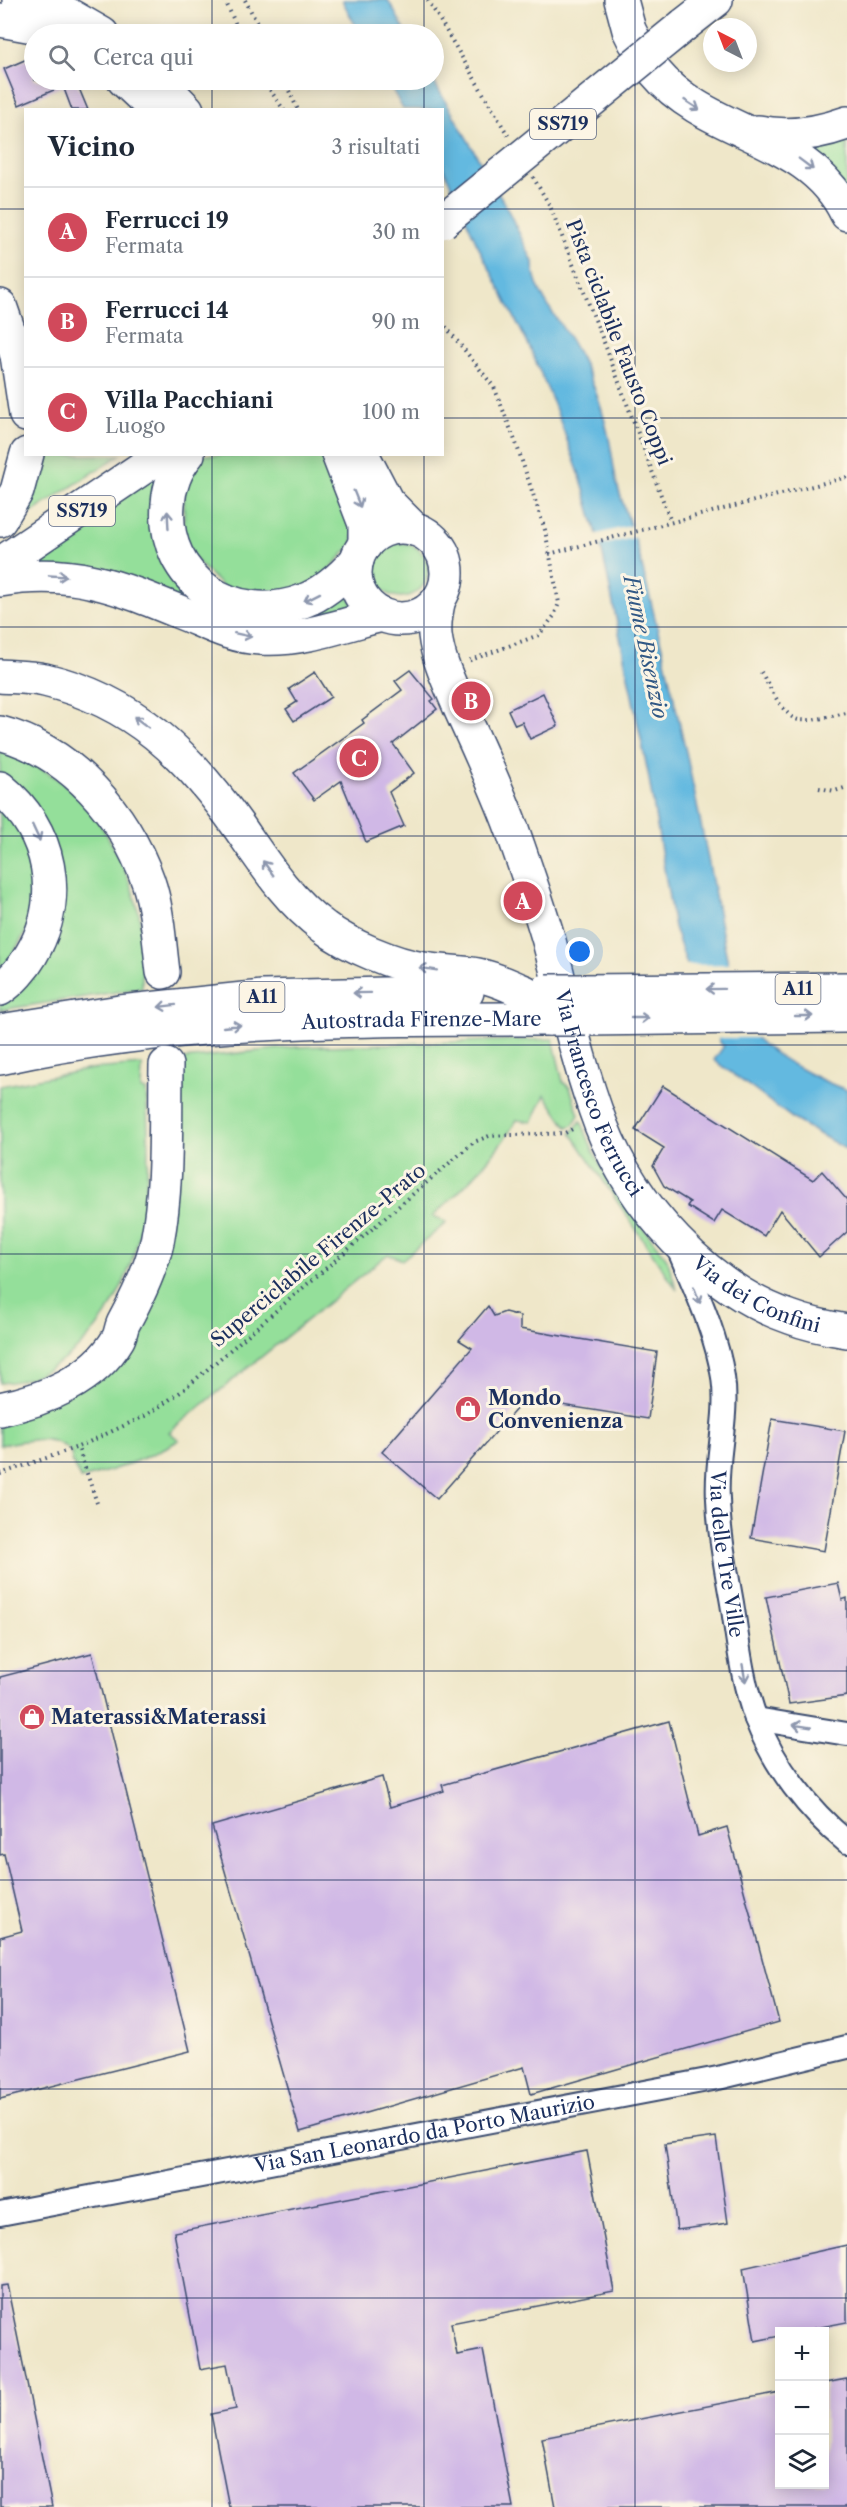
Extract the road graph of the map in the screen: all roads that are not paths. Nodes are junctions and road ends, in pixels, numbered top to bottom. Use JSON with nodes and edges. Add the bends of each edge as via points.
{"nodes":[{"id":1,"x":19,"y":0,"type":"edge"},
{"id":2,"x":621,"y":0,"type":"edge"},
{"id":3,"x":716,"y":0,"type":"edge"},
{"id":4,"x":0,"y":20,"type":"edge"},
{"id":5,"x":24,"y":24,"type":"edge"},
{"id":6,"x":85,"y":24,"type":"edge"},
{"id":7,"x":635,"y":42,"type":"dead end"},
{"id":8,"x":655,"y":72,"type":"dead end"},
{"id":9,"x":135,"y":90,"type":"edge"},
{"id":10,"x":168,"y":90,"type":"edge"},
{"id":11,"x":154,"y":108,"type":"edge"},
{"id":12,"x":185,"y":108,"type":"edge"},
{"id":13,"x":847,"y":123,"type":"edge"},
{"id":14,"x":736,"y":127,"type":"junction"},
{"id":15,"x":847,"y":214,"type":"edge"},
{"id":16,"x":444,"y":220,"type":"edge"},
{"id":17,"x":0,"y":306,"type":"edge"},
{"id":18,"x":21,"y":363,"type":"edge"},
{"id":19,"x":24,"y":394,"type":"edge"},
{"id":20,"x":26,"y":456,"type":"edge"},
{"id":21,"x":135,"y":456,"type":"edge"},
{"id":22,"x":160,"y":456,"type":"edge"},
{"id":23,"x":187,"y":456,"type":"edge"},
{"id":24,"x":339,"y":456,"type":"edge"},
{"id":25,"x":363,"y":456,"type":"edge"},
{"id":26,"x":0,"y":520,"type":"edge"},
{"id":27,"x":414,"y":529,"type":"junction"},
{"id":28,"x":0,"y":542,"type":"edge"},
{"id":29,"x":361,"y":553,"type":"junction"},
{"id":30,"x":0,"y":564,"type":"edge"},
{"id":31,"x":0,"y":580,"type":"edge"},
{"id":32,"x":439,"y":599,"type":"junction"},
{"id":33,"x":390,"y":617,"type":"junction"},
{"id":34,"x":450,"y":659,"type":"junction"},
{"id":35,"x":0,"y":676,"type":"edge"},
{"id":36,"x":0,"y":733,"type":"edge"},
{"id":37,"x":0,"y":788,"type":"edge"},
{"id":38,"x":163,"y":972,"type":"dead end"},
{"id":39,"x":0,"y":989,"type":"edge"},
{"id":40,"x":847,"y":989,"type":"edge"},
{"id":41,"x":540,"y":1001,"type":"junction"},
{"id":42,"x":755,"y":1003,"type":"junction"},
{"id":43,"x":847,"y":1016,"type":"edge"},
{"id":44,"x":0,"y":1031,"type":"edge"},
{"id":45,"x":70,"y":1045,"type":"junction"},
{"id":46,"x":0,"y":1058,"type":"edge"},
{"id":47,"x":166,"y":1065,"type":"dead end"},
{"id":48,"x":0,"y":1070,"type":"edge"},
{"id":49,"x":676,"y":1241,"type":"junction"},
{"id":50,"x":123,"y":1324,"type":"junction"},
{"id":51,"x":847,"y":1331,"type":"edge"},
{"id":52,"x":0,"y":1391,"type":"edge"},
{"id":53,"x":0,"y":1409,"type":"edge"},
{"id":54,"x":756,"y":1719,"type":"junction"},
{"id":55,"x":847,"y":1734,"type":"edge"},
{"id":56,"x":847,"y":1842,"type":"edge"},
{"id":57,"x":847,"y":2047,"type":"edge"},
{"id":58,"x":0,"y":2214,"type":"edge"}],
"edges":[{"from":1,"to":6,"type":"main road","via":[[62,11]]},
{"from":2,"to":7,"type":"main road"},
{"from":3,"to":16,"type":"main road","number":"SS719","bridge":true},
{"from":4,"to":5,"type":"main road"},
{"from":8,"to":14,"type":"main road","one_way":true,"via":[[688,102]]},
{"from":9,"to":11,"type":"main road"},
{"from":10,"to":12,"type":"main road"},
{"from":13,"to":14,"type":"main road","via":[[822,132],[799,134],[765,134]]},
{"from":14,"to":15,"type":"main road","one_way":true,"via":[[809,165],[836,194]]},
{"from":17,"to":18,"type":"main road"},
{"from":18,"to":19,"type":"main road"},
{"from":20,"to":26,"type":"main road","via":[[17,491]]},
{"from":21,"to":28,"type":"main road","number":"SS719"},
{"from":22,"to":30,"type":"main road","number":"SS719"},
{"from":29,"to":23,"type":"main road","one_way":true,"via":[[334,584],[283,607],[247,608],[214,596],[179,562],[168,529],[169,494]]},
{"from":24,"to":29,"type":"main road","name":"Via Francesco Ferrucci","one_way":true,"via":[[365,524]]},
{"from":25,"to":27,"type":"main road","name":"Via Francesco Ferrucci","via":[[387,502]]},
{"from":27,"to":29,"type":"main road","via":[[387,530],[375,536]]},
{"from":27,"to":32,"type":"main road","name":"Via Francesco Ferrucci","via":[[438,546],[445,559],[447,574]]},
{"from":29,"to":33,"type":"main road","name":"Via Francesco Ferrucci","via":[[355,573],[359,592],[370,608]]},
{"from":31,"to":33,"type":"main road","one_way":true,"via":[[42,575],[87,579],[128,591],[231,633],[260,639]]},
{"from":32,"to":33,"type":"main road","via":[[427,612],[413,618]]},
{"from":32,"to":34,"type":"main road","name":"Via Francesco Ferrucci","via":[[434,624]]},
{"from":33,"to":34,"type":"main road","name":"Via Francesco Ferrucci"},
{"from":34,"to":49,"type":"main road","name":"Via Francesco Ferrucci","via":[[525,867],[601,1126],[624,1172]]},
{"from":41,"to":35,"type":"main road","one_way":true,"via":[[480,975],[422,969],[360,949],[325,928],[298,906],[271,874],[213,790],[174,748],[136,717],[91,694],[44,680]]},
{"from":36,"to":38,"type":"main road","via":[[53,756],[90,786],[111,812],[148,880]]},
{"from":37,"to":39,"type":"main road","one_way":true,"via":[[19,805],[36,832],[50,887],[48,915],[39,941],[26,963]]},
{"from":40,"to":42,"type":"main road","name":"Autostrada Firenze-Mare","number":"A11"},
{"from":41,"to":42,"type":"main road","name":"Autostrada Firenze-Mare","number":"A11","bridge":true,"via":[[583,1005]]},
{"from":41,"to":44,"type":"main road","name":"Autostrada Firenze-Mare","number":"A11","one_way":true,"via":[[263,997],[120,1012]]},
{"from":45,"to":41,"type":"main road","name":"Autostrada Firenze-Mare","number":"A11","one_way":true,"via":[[258,1023],[385,1019]]},
{"from":42,"to":43,"type":"main road","name":"Autostrada Firenze-Mare","number":"A11","one_way":true},
{"from":45,"to":46,"type":"main road","name":"Autostrada Firenze-Mare","number":"A11"},
{"from":45,"to":48,"type":"main road"},
{"from":47,"to":50,"type":"main road","via":[[164,1188],[157,1244],[134,1306]]},
{"from":49,"to":51,"type":"main road","name":"Via dei Confini","via":[[713,1274],[755,1301],[788,1317]]},
{"from":49,"to":54,"type":"street","name":"Via delle Tre Ville","one_way":true,"via":[[706,1317],[723,1378],[724,1430],[717,1499],[746,1684]]},
{"from":50,"to":52,"type":"main road","via":[[56,1375],[35,1386]]},
{"from":50,"to":53,"type":"main road","via":[[105,1356],[80,1377],[43,1397]]},
{"from":55,"to":54,"type":"street","one_way":true},
{"from":54,"to":56,"type":"street","name":"Via delle Tre Ville","via":[[792,1783]]},
{"from":57,"to":58,"type":"street","name":"Via San Leonardo da Porto Maurizio","via":[[718,2078]]}]}
